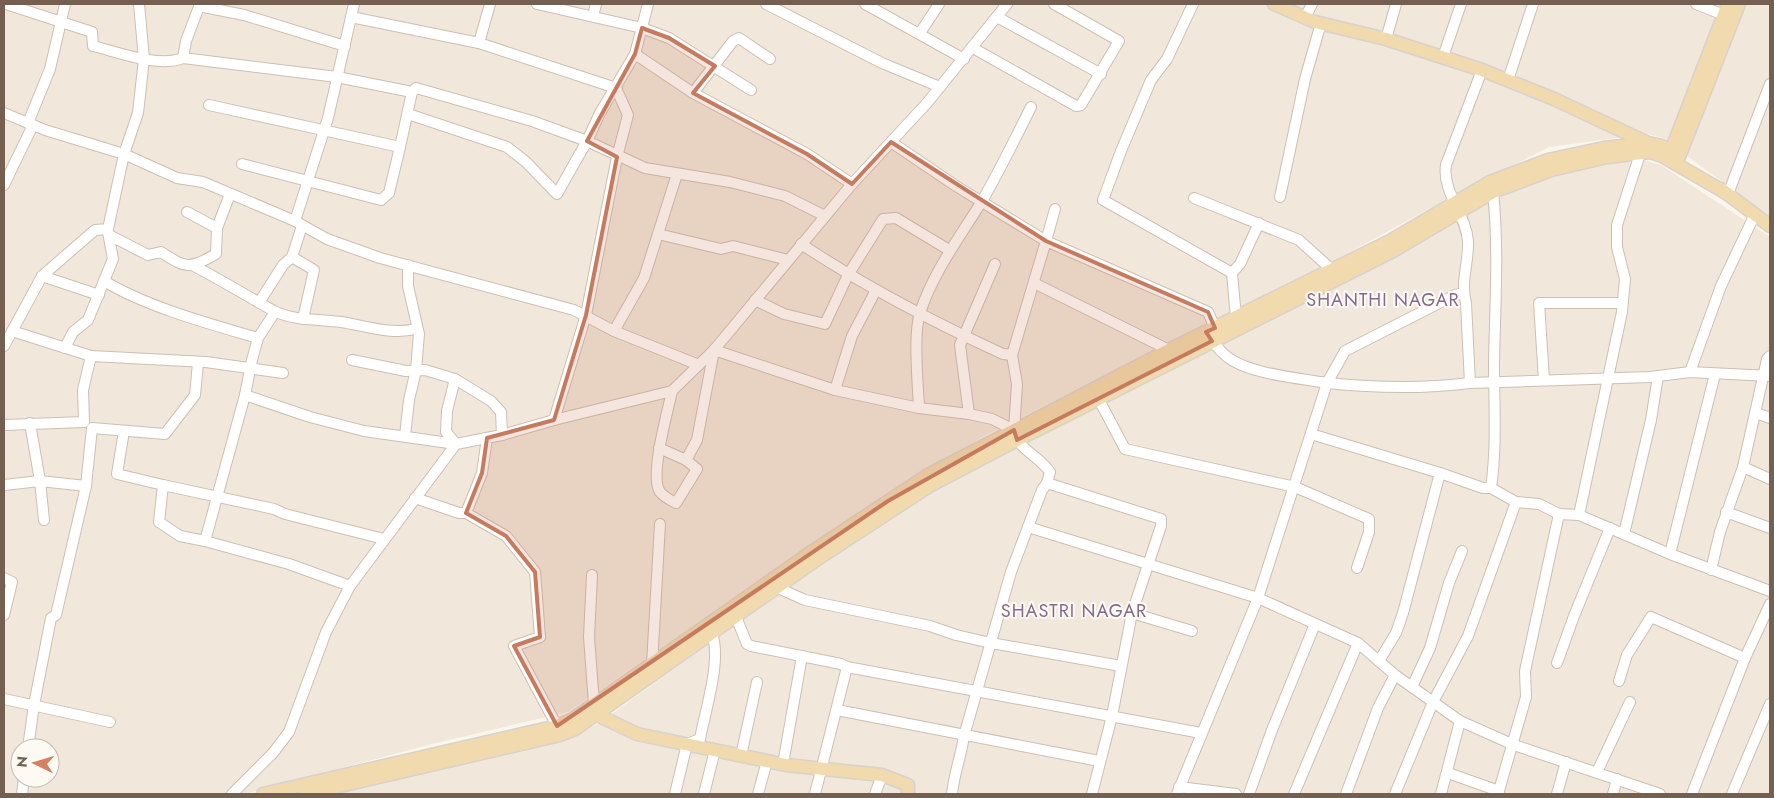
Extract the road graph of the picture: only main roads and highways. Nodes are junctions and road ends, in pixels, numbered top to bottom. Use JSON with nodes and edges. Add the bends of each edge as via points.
{"nodes":[{"id":1,"x":1274,"y":4,"type":"edge"},
{"id":2,"x":1739,"y":4,"type":"edge"},
{"id":3,"x":1726,"y":9,"type":"edge"},
{"id":4,"x":1648,"y":143,"type":"junction"},
{"id":5,"x":1675,"y":154,"type":"junction"},
{"id":6,"x":1728,"y":194,"type":"junction"},
{"id":7,"x":1458,"y":207,"type":"junction"},
{"id":8,"x":1770,"y":226,"type":"edge"},
{"id":9,"x":1211,"y":334,"type":"junction"},
{"id":10,"x":1015,"y":435,"type":"junction"},
{"id":11,"x":592,"y":709,"type":"junction"},
{"id":12,"x":263,"y":794,"type":"edge"},
{"id":13,"x":305,"y":794,"type":"edge"},
{"id":14,"x":908,"y":794,"type":"edge"}],
"edges":[{"from":1,"to":4,"type":"main road","via":[[1305,18],[1386,39],[1482,70]]},
{"from":2,"to":5,"type":"main road"},
{"from":3,"to":5,"type":"main road"},
{"from":4,"to":5,"type":"main road"},
{"from":4,"to":7,"type":"main road","via":[[1548,160],[1490,182]]},
{"from":5,"to":6,"type":"main road"},
{"from":6,"to":7,"type":"main road","via":[[1650,152],[1607,157],[1551,170]]},
{"from":6,"to":8,"type":"main road"},
{"from":7,"to":9,"type":"main road","via":[[1236,318]]},
{"from":7,"to":9,"type":"main road","via":[[1393,251]]},
{"from":9,"to":10,"type":"main road","via":[[1098,398]]},
{"from":9,"to":10,"type":"main road","via":[[1169,350]]},
{"from":10,"to":11,"type":"main road","via":[[931,485],[712,634]]},
{"from":10,"to":11,"type":"main road","via":[[928,476],[896,496],[814,550]]},
{"from":11,"to":12,"type":"main road","via":[[557,726]]},
{"from":11,"to":13,"type":"main road","via":[[576,728],[560,735]]},
{"from":11,"to":14,"type":"main road","via":[[637,734],[783,764],[882,776],[908,784]]}]}
